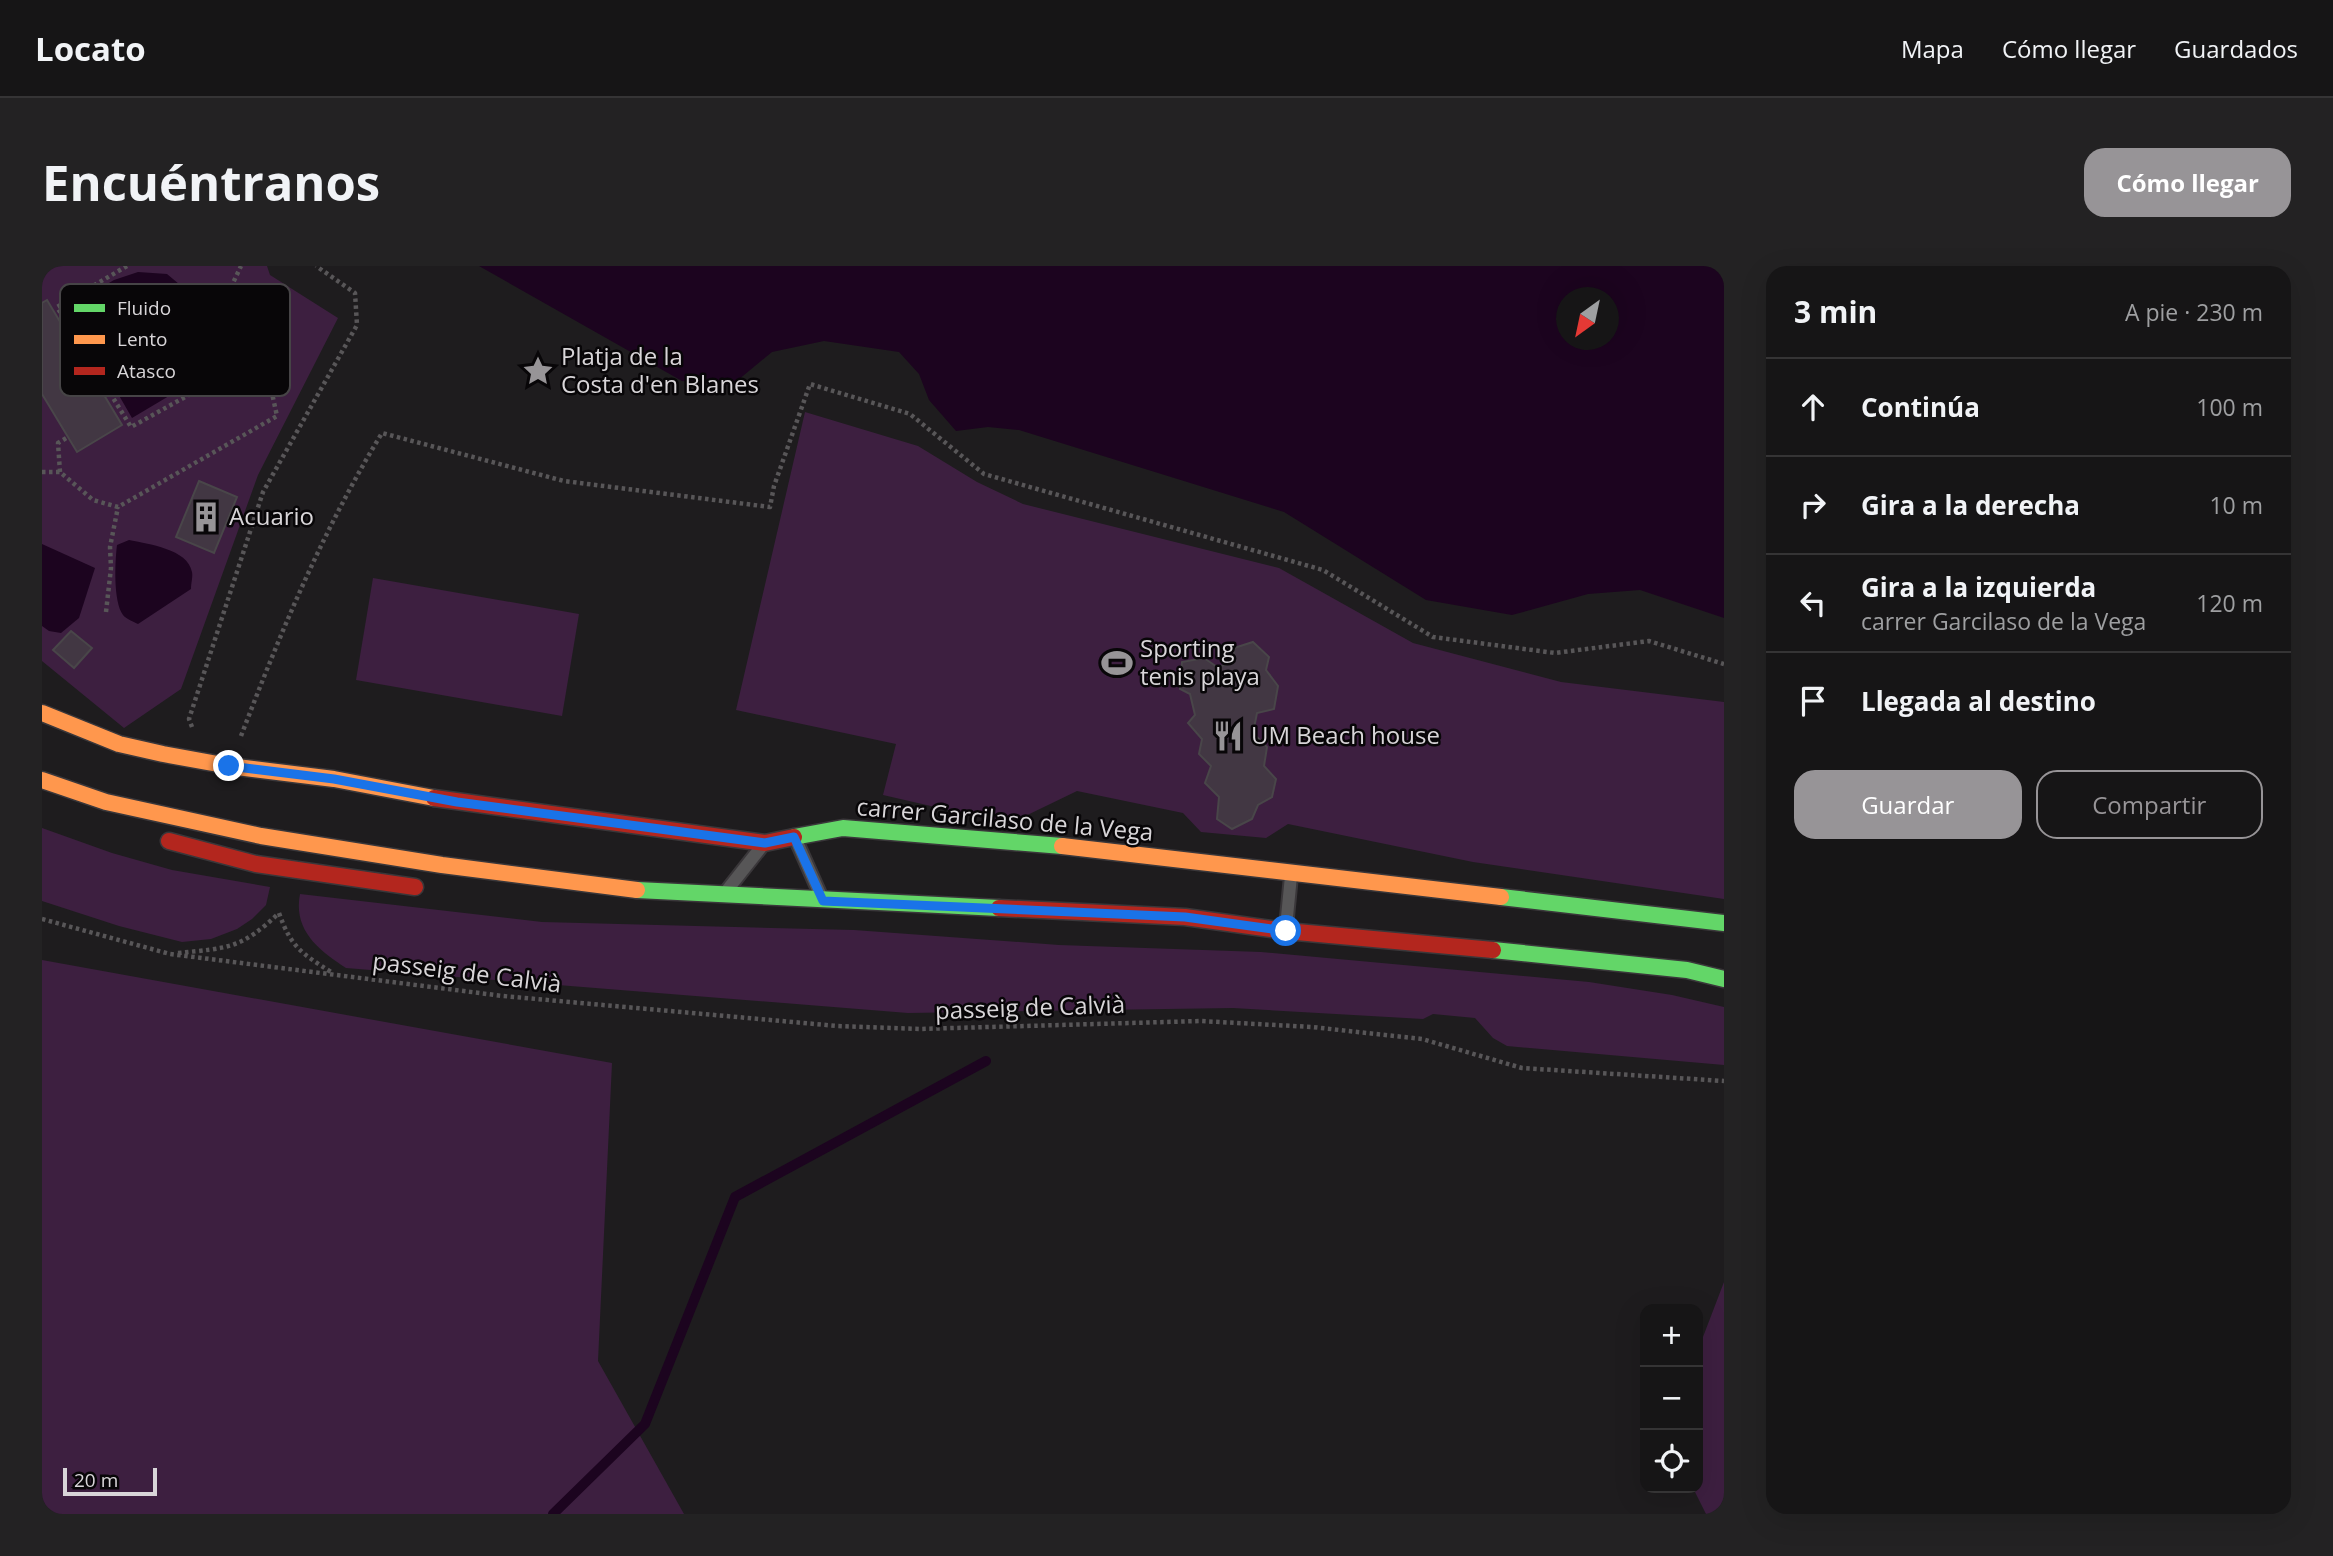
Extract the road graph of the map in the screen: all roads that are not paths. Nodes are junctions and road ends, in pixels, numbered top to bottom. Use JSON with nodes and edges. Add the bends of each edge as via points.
{"nodes":[{"id":1,"x":42,"y":713,"type":"edge"},
{"id":2,"x":42,"y":780,"type":"edge"},
{"id":3,"x":794,"y":837,"type":"junction"},
{"id":4,"x":158,"y":839,"type":"dead end"},
{"id":5,"x":765,"y":843,"type":"junction"},
{"id":6,"x":1291,"y":872,"type":"junction"},
{"id":7,"x":428,"y":888,"type":"dead end"},
{"id":8,"x":655,"y":892,"type":"junction"},
{"id":9,"x":542,"y":895,"type":"dead end"},
{"id":10,"x":722,"y":896,"type":"junction"},
{"id":11,"x":823,"y":901,"type":"junction"},
{"id":12,"x":1724,"y":923,"type":"edge"},
{"id":13,"x":1286,"y":931,"type":"junction"},
{"id":14,"x":1724,"y":979,"type":"edge"}],
"edges":[{"from":1,"to":5,"type":"main road","name":"carrer Garcilaso de la Vega","via":[[119,744],[229,766]]},
{"from":2,"to":8,"type":"main road","via":[[106,802],[261,836]]},
{"from":3,"to":5,"type":"main road","name":"carrer Garcilaso de la Vega"},
{"from":3,"to":6,"type":"main road","name":"carrer Garcilaso de la Vega","via":[[843,828],[1080,847]]},
{"from":3,"to":11,"type":"lane"},
{"from":4,"to":7,"type":"main road","via":[[256,864]]},
{"from":5,"to":10,"type":"lane"},
{"from":6,"to":12,"type":"main road","name":"carrer Garcilaso de la Vega"},
{"from":6,"to":13,"type":"lane"},
{"from":8,"to":9,"type":"main road"},
{"from":8,"to":10,"type":"main road"},
{"from":10,"to":11,"type":"main road"},
{"from":11,"to":13,"type":"main road","via":[[1185,917]]},
{"from":13,"to":14,"type":"main road","via":[[1514,951],[1687,970]]}]}
